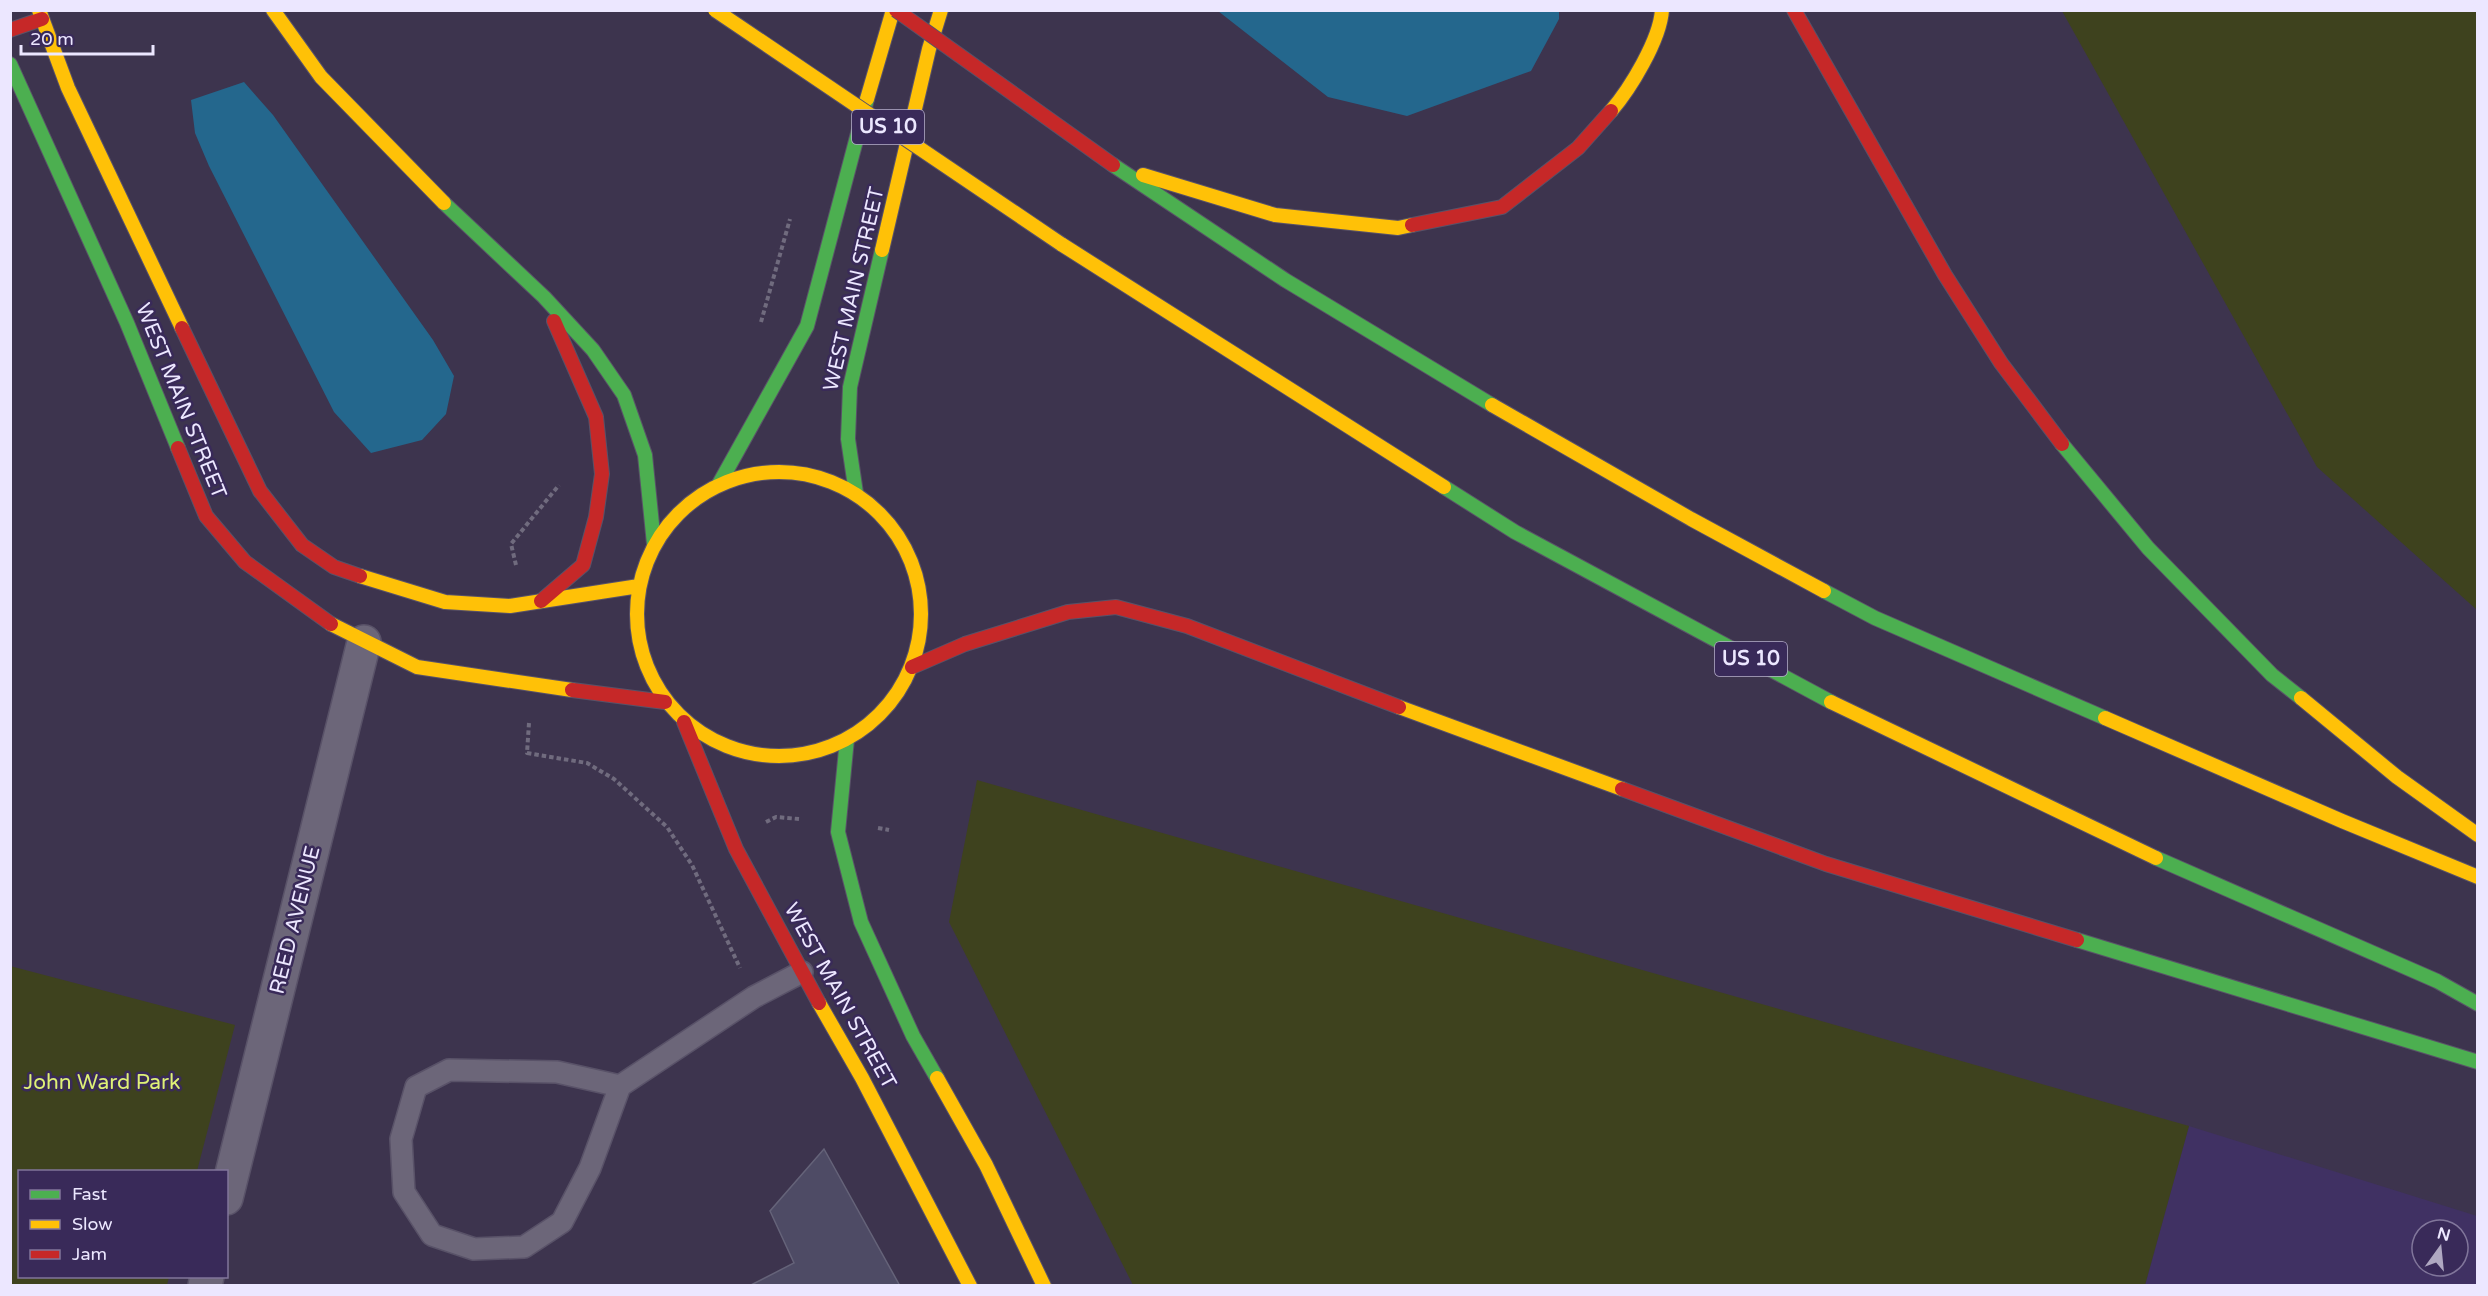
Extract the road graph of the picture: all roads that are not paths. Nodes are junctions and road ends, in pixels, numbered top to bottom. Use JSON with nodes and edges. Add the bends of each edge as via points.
{"nodes":[{"id":1,"x":273,"y":10,"type":"edge"},
{"id":2,"x":715,"y":10,"type":"edge"},
{"id":3,"x":895,"y":10,"type":"edge"},
{"id":4,"x":941,"y":10,"type":"edge"},
{"id":5,"x":1662,"y":10,"type":"edge"},
{"id":6,"x":1794,"y":10,"type":"edge"},
{"id":7,"x":41,"y":15,"type":"edge"},
{"id":8,"x":10,"y":30,"type":"edge"},
{"id":9,"x":10,"y":64,"type":"edge"},
{"id":10,"x":1113,"y":165,"type":"junction"},
{"id":11,"x":544,"y":297,"type":"junction"},
{"id":12,"x":719,"y":484,"type":"junction"},
{"id":13,"x":856,"y":493,"type":"junction"},
{"id":14,"x":654,"y":544,"type":"junction"},
{"id":15,"x":639,"y":586,"type":"junction"},
{"id":16,"x":541,"y":601,"type":"junction"},
{"id":17,"x":364,"y":642,"type":"junction"},
{"id":18,"x":912,"y":667,"type":"junction"},
{"id":19,"x":665,"y":702,"type":"junction"},
{"id":20,"x":684,"y":722,"type":"junction"},
{"id":21,"x":847,"y":740,"type":"junction"},
{"id":22,"x":2478,"y":835,"type":"edge"},
{"id":23,"x":2478,"y":878,"type":"edge"},
{"id":24,"x":801,"y":972,"type":"junction"},
{"id":25,"x":2478,"y":1004,"type":"edge"},
{"id":26,"x":2478,"y":1062,"type":"edge"},
{"id":27,"x":620,"y":1086,"type":"junction"},
{"id":28,"x":228,"y":1190,"type":"edge"},
{"id":29,"x":970,"y":1286,"type":"edge"},
{"id":30,"x":1044,"y":1286,"type":"edge"}],
"edges":[{"from":1,"to":11,"type":"main road","via":[[321,77],[433,192]]},
{"from":2,"to":25,"type":"main road","number":"US 10","bridge":true,"via":[[1061,244],[1515,532],[1832,703],[2202,880],[2437,981]]},
{"from":3,"to":10,"type":"main road","bridge":true},
{"from":3,"to":12,"type":"main road","name":"WEST MAIN STREET","via":[[858,129],[807,326]]},
{"from":4,"to":13,"type":"main road","name":"WEST MAIN STREET","via":[[850,387],[848,440]]},
{"from":5,"to":10,"type":"main road","via":[[1660,25],[1626,94],[1578,148],[1502,207],[1398,228],[1275,215]]},
{"from":6,"to":22,"type":"main road","via":[[1945,275],[2001,363],[2062,445],[2148,548],[2272,675],[2397,777]]},
{"from":7,"to":8,"type":"main road"},
{"from":7,"to":16,"type":"main road","name":"WEST MAIN STREET","via":[[68,88],[260,491],[302,545],[334,567],[445,602],[510,606]]},
{"from":9,"to":17,"type":"main road","name":"WEST MAIN STREET","via":[[127,323],[206,516],[245,562],[339,630]]},
{"from":10,"to":23,"type":"main road","via":[[1201,227],[1479,399],[1825,592],[1875,618]]},
{"from":11,"to":14,"type":"main road","via":[[592,350],[624,394],[645,455]]},
{"from":11,"to":16,"type":"main road","via":[[596,417],[602,474],[583,565]]},
{"from":12,"to":13,"type":"main road","via":[[762,472],[811,474]]},
{"from":12,"to":14,"type":"main road","via":[[681,508]]},
{"from":13,"to":18,"type":"main road","via":[[892,527],[916,570],[922,619]]},
{"from":14,"to":15,"type":"main road"},
{"from":15,"to":16,"type":"main road","name":"WEST MAIN STREET"},
{"from":15,"to":19,"type":"main road","via":[[637,631],[649,674]]},
{"from":17,"to":19,"type":"main road","name":"WEST MAIN STREET","via":[[417,667]]},
{"from":17,"to":28,"type":"street","name":"REED AVENUE"},
{"from":18,"to":21,"type":"main road","via":[[886,709]]},
{"from":18,"to":26,"type":"main road","via":[[965,644],[1068,612],[1116,607],[1188,626],[1826,864]]},
{"from":19,"to":20,"type":"main road"},
{"from":20,"to":21,"type":"main road","via":[[709,738],[752,754],[801,755]]},
{"from":20,"to":24,"type":"main road","name":"WEST MAIN STREET","via":[[732,842]]},
{"from":21,"to":30,"type":"main road","name":"WEST MAIN STREET","via":[[838,832],[865,932],[912,1036],[986,1165]]},
{"from":24,"to":27,"type":"lane","via":[[754,997]]},
{"from":24,"to":29,"type":"main road","name":"WEST MAIN STREET","via":[[862,1078]]},
{"from":27,"to":27,"type":"lane","via":[[590,1168],[562,1222],[524,1247],[474,1249],[432,1235],[404,1192],[401,1138],[416,1087],[449,1070],[557,1072]]}]}
